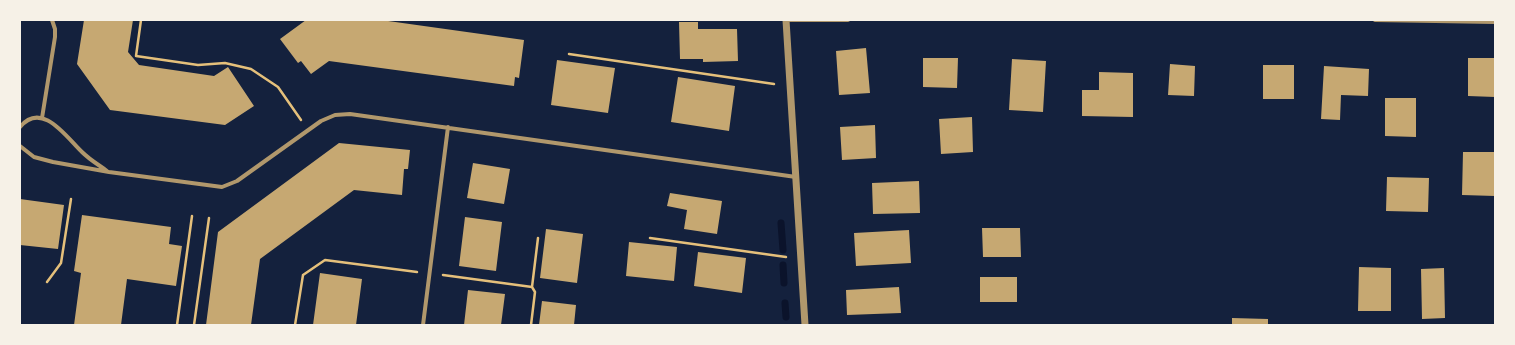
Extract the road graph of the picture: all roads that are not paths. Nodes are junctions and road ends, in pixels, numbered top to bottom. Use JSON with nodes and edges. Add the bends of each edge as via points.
{"nodes":[{"id":1,"x":52,"y":20,"type":"edge"},
{"id":2,"x":786,"y":20,"type":"edge"},
{"id":3,"x":848,"y":20,"type":"edge"},
{"id":4,"x":1375,"y":20,"type":"edge"},
{"id":5,"x":1495,"y":22,"type":"edge"},
{"id":6,"x":42,"y":118,"type":"junction"},
{"id":7,"x":20,"y":127,"type":"edge"},
{"id":8,"x":448,"y":127,"type":"junction"},
{"id":9,"x":20,"y":146,"type":"edge"},
{"id":10,"x":109,"y":172,"type":"junction"},
{"id":11,"x":796,"y":177,"type":"junction"},
{"id":12,"x":424,"y":324,"type":"edge"},
{"id":13,"x":805,"y":325,"type":"edge"}],
"edges":[{"from":1,"to":6,"type":"street","via":[[56,37]]},
{"from":2,"to":3,"type":"street"},
{"from":2,"to":11,"type":"street"},
{"from":4,"to":5,"type":"street"},
{"from":6,"to":7,"type":"street","via":[[27,120]]},
{"from":6,"to":10,"type":"street","via":[[57,126],[82,153]]},
{"from":8,"to":10,"type":"street","via":[[350,114],[335,115],[308,130],[228,186]]},
{"from":8,"to":11,"type":"street"},
{"from":8,"to":12,"type":"street"},
{"from":9,"to":10,"type":"street","via":[[34,157]]},
{"from":11,"to":13,"type":"street"}]}
